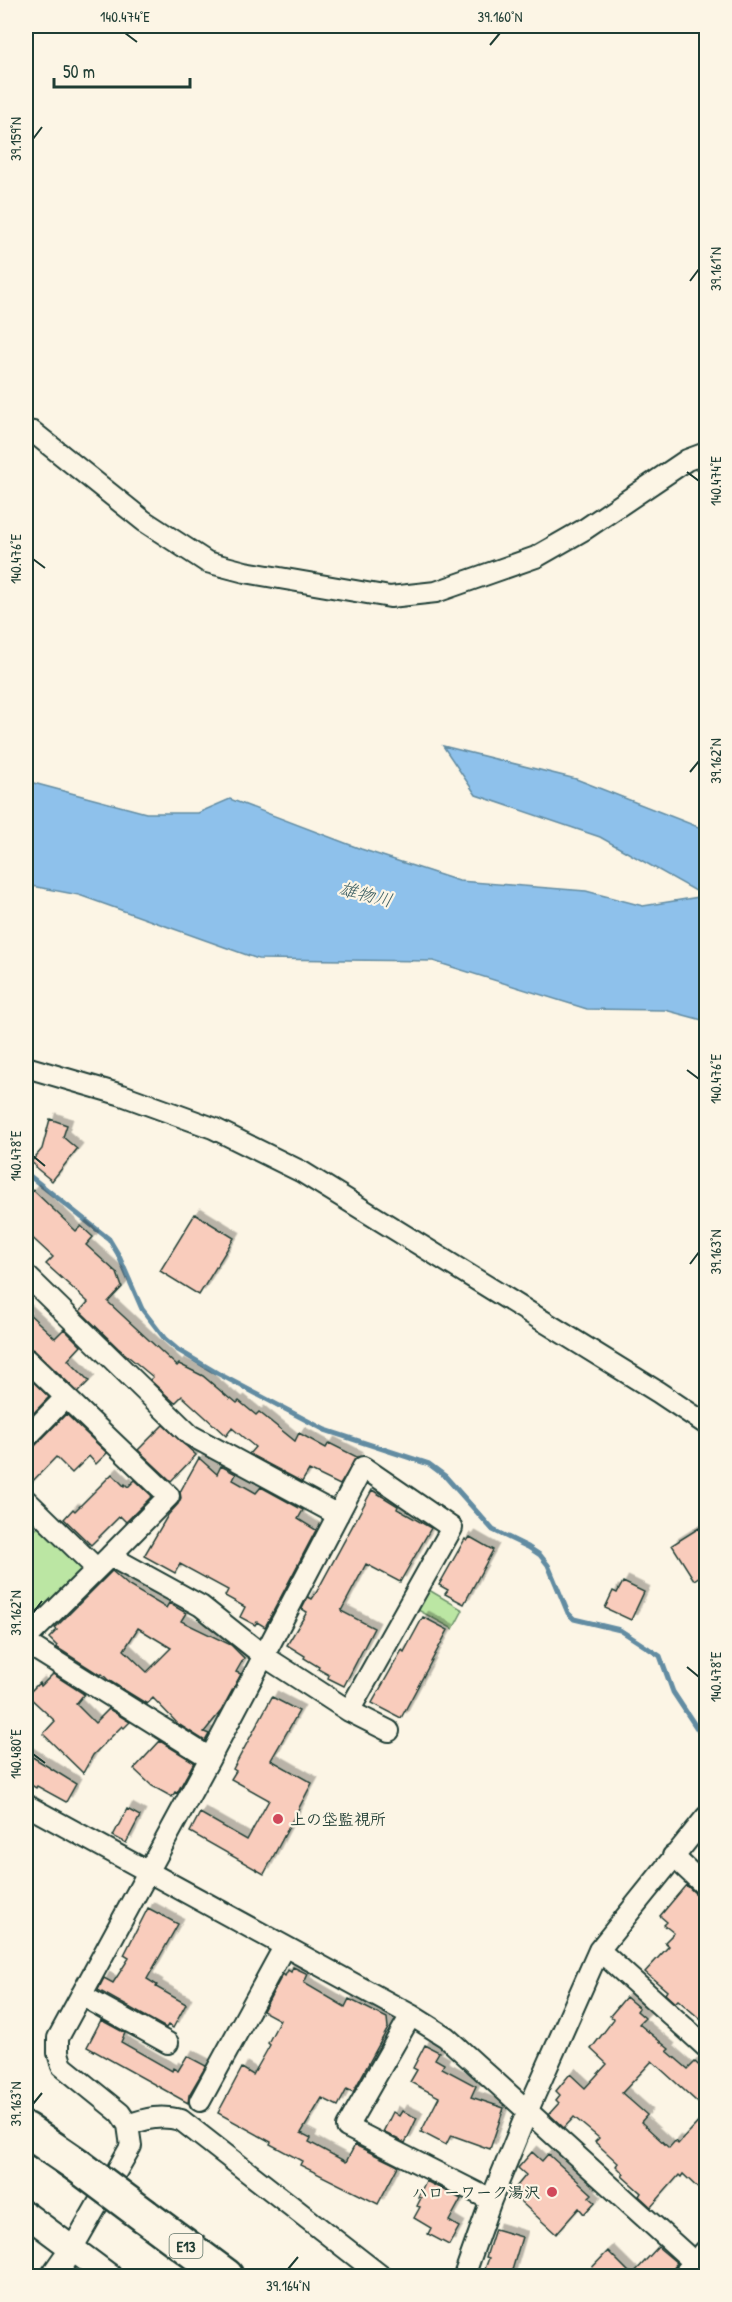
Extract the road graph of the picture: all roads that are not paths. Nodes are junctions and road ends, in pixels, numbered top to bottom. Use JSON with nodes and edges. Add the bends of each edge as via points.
{"nodes":[{"id":1,"x":26,"y":431,"type":"edge"},
{"id":2,"x":706,"y":453,"type":"edge"},
{"id":3,"x":26,"y":1067,"type":"edge"},
{"id":4,"x":26,"y":1275,"type":"edge"},
{"id":5,"x":26,"y":1359,"type":"edge"},
{"id":6,"x":65,"y":1398,"type":"junction"},
{"id":7,"x":706,"y":1424,"type":"edge"},
{"id":8,"x":26,"y":1438,"type":"edge"},
{"id":9,"x":26,"y":1500,"type":"edge"},
{"id":10,"x":338,"y":1515,"type":"junction"},
{"id":11,"x":103,"y":1562,"type":"junction"},
{"id":12,"x":26,"y":1641,"type":"edge"},
{"id":13,"x":264,"y":1656,"type":"junction"},
{"id":14,"x":349,"y":1711,"type":"junction"},
{"id":15,"x":389,"y":1731,"type":"dead end"},
{"id":16,"x":210,"y":1758,"type":"junction"},
{"id":17,"x":26,"y":1805,"type":"edge"},
{"id":18,"x":706,"y":1816,"type":"edge"},
{"id":19,"x":673,"y":1856,"type":"junction"},
{"id":20,"x":148,"y":1873,"type":"junction"},
{"id":21,"x":706,"y":1887,"type":"edge"},
{"id":22,"x":284,"y":1947,"type":"junction"},
{"id":23,"x":599,"y":1950,"type":"junction"},
{"id":24,"x":81,"y":1995,"type":"junction"},
{"id":25,"x":411,"y":2015,"type":"junction"},
{"id":26,"x":168,"y":2043,"type":"dead end"},
{"id":27,"x":706,"y":2047,"type":"edge"},
{"id":28,"x":201,"y":2101,"type":"dead end"},
{"id":29,"x":528,"y":2110,"type":"junction"},
{"id":30,"x":128,"y":2125,"type":"junction"},
{"id":31,"x":26,"y":2130,"type":"edge"},
{"id":32,"x":491,"y":2200,"type":"junction"},
{"id":33,"x":26,"y":2214,"type":"edge"},
{"id":34,"x":72,"y":2249,"type":"junction"},
{"id":35,"x":698,"y":2266,"type":"edge"},
{"id":36,"x":53,"y":2277,"type":"edge"},
{"id":37,"x":109,"y":2277,"type":"edge"},
{"id":38,"x":226,"y":2277,"type":"edge"},
{"id":39,"x":381,"y":2277,"type":"edge"},
{"id":40,"x":464,"y":2277,"type":"edge"}],
"edges":[{"from":1,"to":2,"type":"street","via":[[33,432],[144,521],[207,562],[390,597],[436,592],[536,557],[687,460]]},
{"from":3,"to":7,"type":"street","via":[[122,1095],[213,1128],[302,1172]]},
{"from":4,"to":10,"type":"street","via":[[190,1436]]},
{"from":5,"to":6,"type":"street"},
{"from":6,"to":8,"type":"street"},
{"from":6,"to":11,"type":"street","via":[[169,1496]]},
{"from":9,"to":11,"type":"street"},
{"from":10,"to":13,"type":"street"},
{"from":10,"to":14,"type":"street","via":[[363,1467],[452,1528]]},
{"from":11,"to":12,"type":"street"},
{"from":11,"to":13,"type":"street","via":[[201,1606]]},
{"from":12,"to":16,"type":"street"},
{"from":13,"to":14,"type":"street"},
{"from":13,"to":16,"type":"street"},
{"from":14,"to":15,"type":"street"},
{"from":16,"to":20,"type":"street"},
{"from":17,"to":20,"type":"street"},
{"from":18,"to":19,"type":"street"},
{"from":19,"to":21,"type":"street"},
{"from":19,"to":23,"type":"street"},
{"from":20,"to":22,"type":"street"},
{"from":20,"to":24,"type":"street"},
{"from":22,"to":25,"type":"street"},
{"from":22,"to":28,"type":"street"},
{"from":23,"to":27,"type":"street"},
{"from":23,"to":29,"type":"street"},
{"from":24,"to":26,"type":"street"},
{"from":24,"to":30,"type":"street","via":[[58,2038],[62,2066],[120,2113]]},
{"from":25,"to":29,"type":"street","via":[[446,2037]]},
{"from":25,"to":32,"type":"street","via":[[347,2127]]},
{"from":29,"to":32,"type":"street"},
{"from":29,"to":35,"type":"street"},
{"from":30,"to":34,"type":"street","via":[[131,2146]]},
{"from":30,"to":39,"type":"street","via":[[166,2116],[181,2120]]},
{"from":31,"to":38,"type":"highway","number":"E13","bridge":true},
{"from":32,"to":40,"type":"street"},
{"from":33,"to":34,"type":"street"},
{"from":34,"to":36,"type":"street"},
{"from":34,"to":37,"type":"street"}]}
